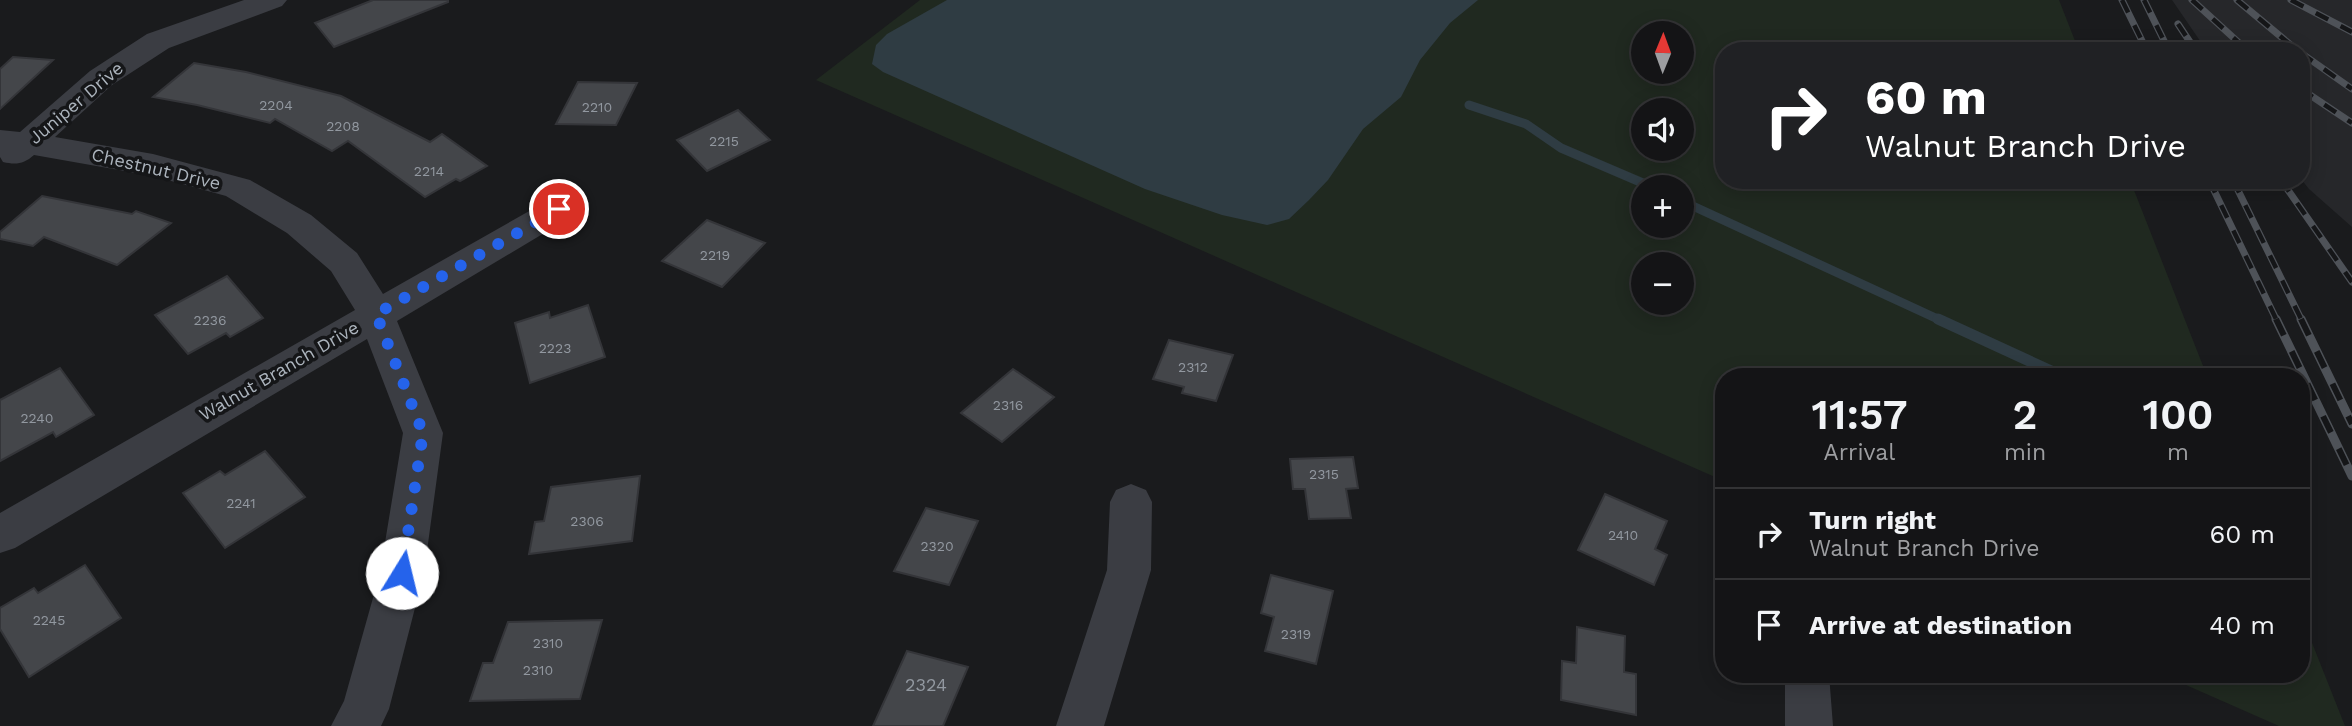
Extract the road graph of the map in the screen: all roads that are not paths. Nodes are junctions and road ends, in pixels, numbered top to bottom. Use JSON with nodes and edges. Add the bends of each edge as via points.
{"nodes":[{"id":1,"x":272,"y":0,"type":"edge"},
{"id":2,"x":14,"y":142,"type":"edge"},
{"id":3,"x":0,"y":167,"type":"edge"},
{"id":4,"x":559,"y":209,"type":"dead end"},
{"id":5,"x":376,"y":314,"type":"junction"},
{"id":6,"x":1131,"y":502,"type":"dead end"},
{"id":7,"x":0,"y":535,"type":"edge"},
{"id":8,"x":1807,"y":683,"type":"edge"},
{"id":9,"x":355,"y":726,"type":"edge"},
{"id":10,"x":1080,"y":726,"type":"edge"},
{"id":11,"x":1809,"y":726,"type":"edge"}],
"edges":[{"from":1,"to":2,"type":"street","name":"Juniper Drive","via":[[158,41]]},
{"from":2,"to":3,"type":"street","name":"Juniper Drive"},
{"from":2,"to":5,"type":"street","name":"Chestnut Drive","via":[[153,165],[238,188],[299,225],[344,262]]},
{"from":4,"to":5,"type":"street","name":"Walnut Branch Drive"},
{"from":5,"to":7,"type":"street","name":"Walnut Branch Drive"},
{"from":5,"to":9,"type":"street","name":"Chestnut Drive","via":[[423,433],[402,573],[365,709]]},
{"from":6,"to":10,"type":"street","via":[[1129,570]]},
{"from":8,"to":11,"type":"street"}]}
